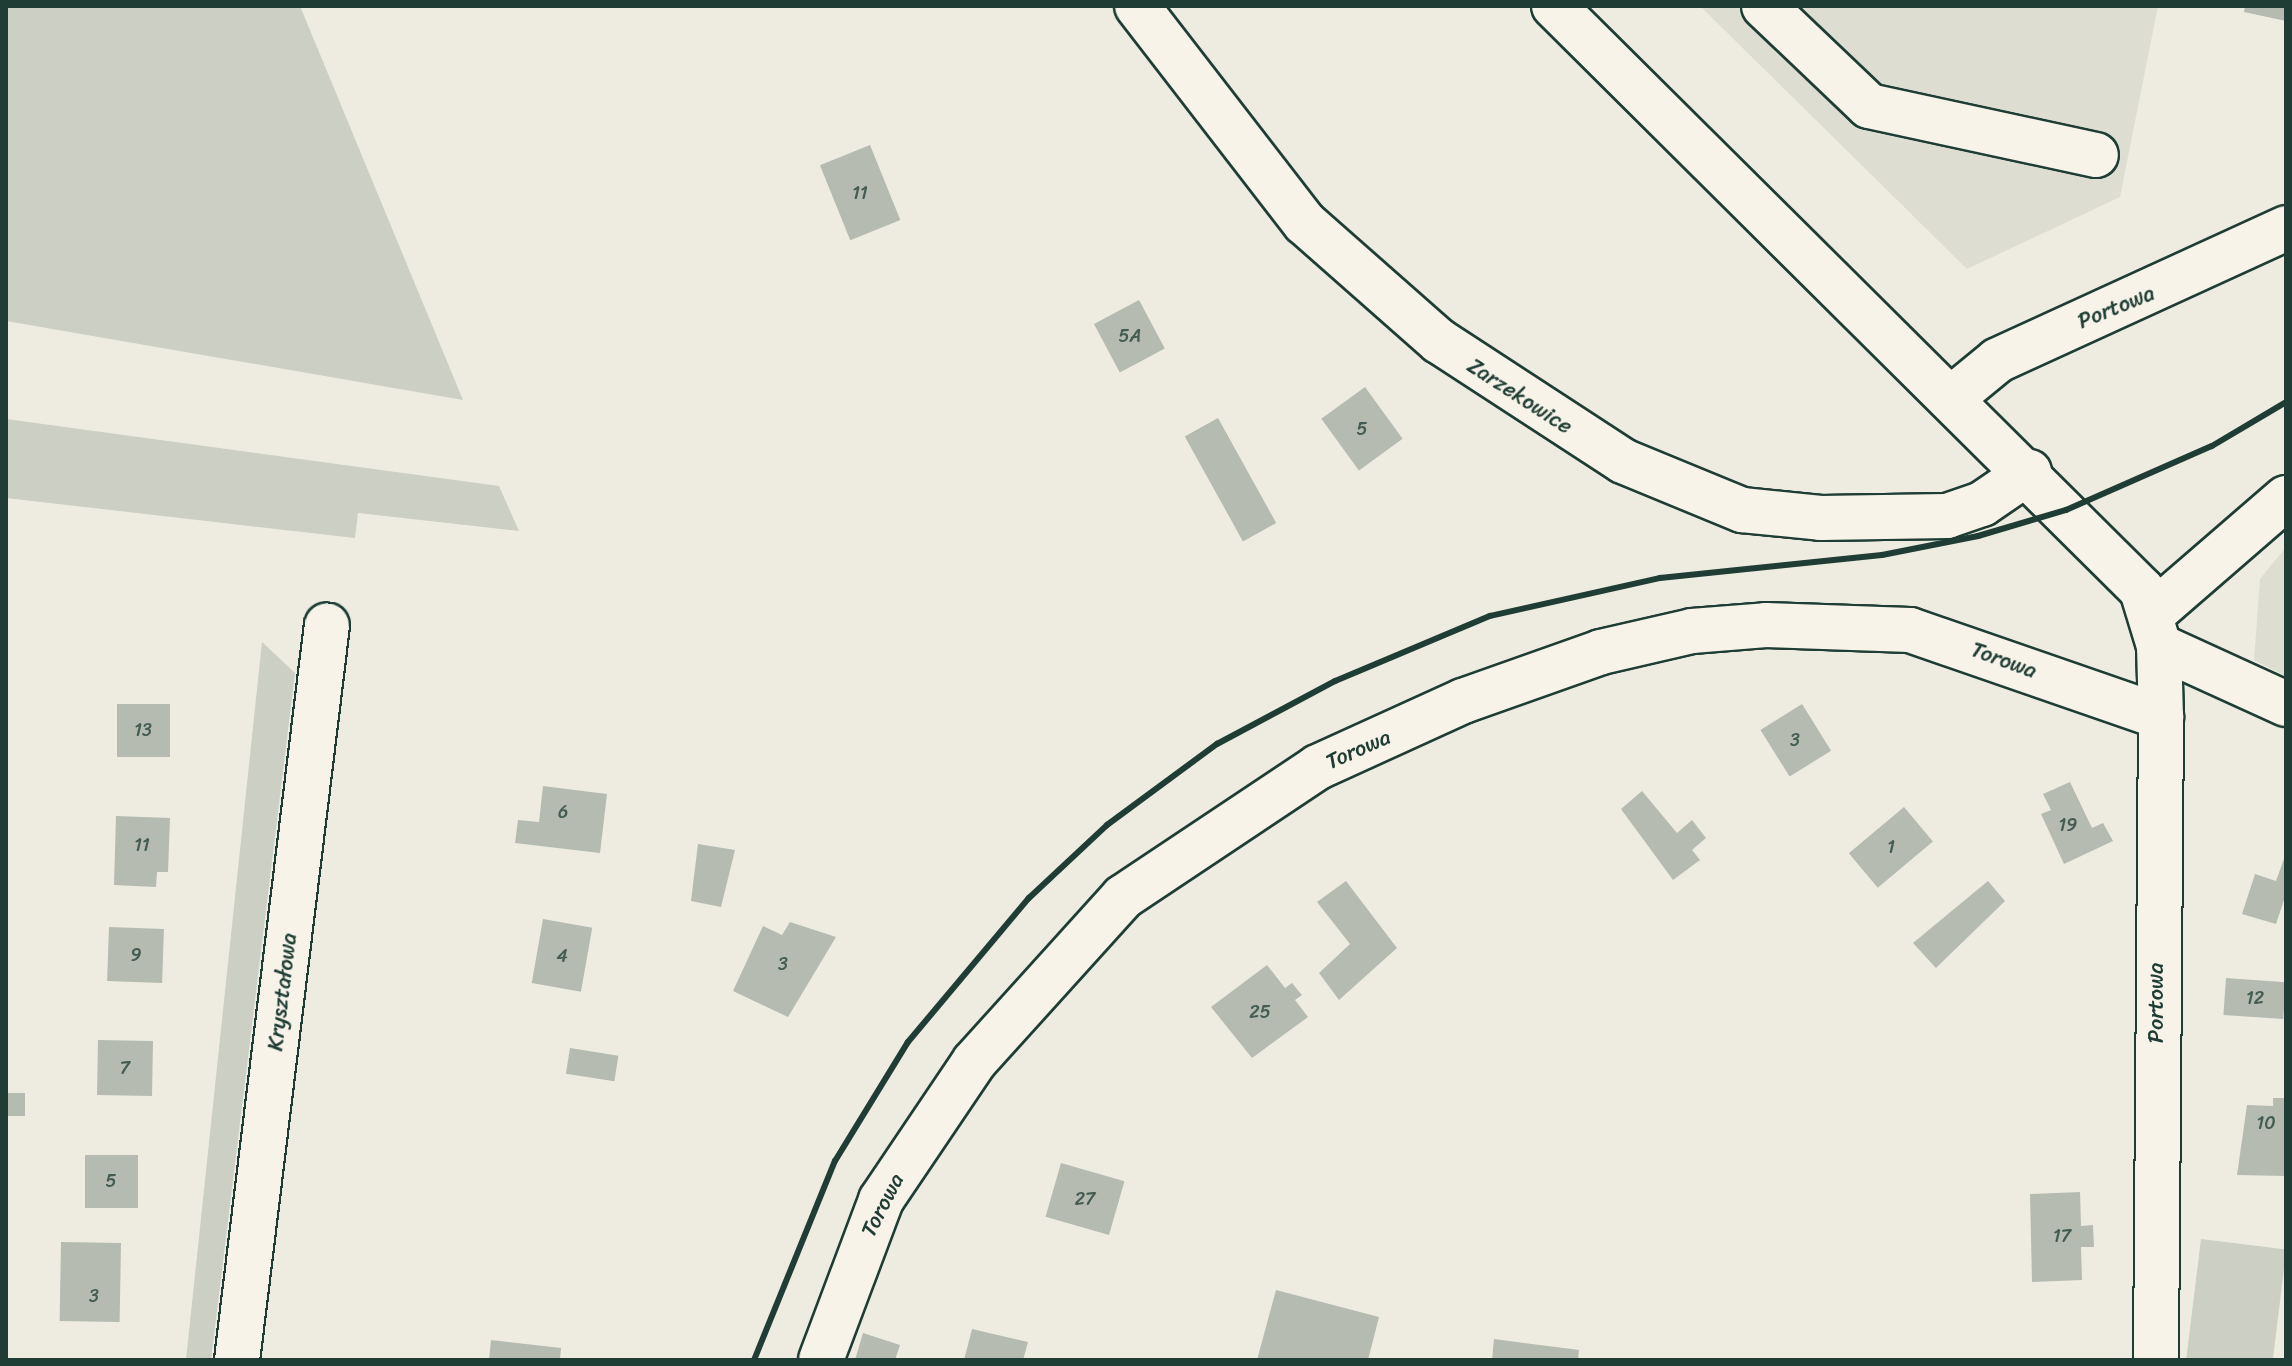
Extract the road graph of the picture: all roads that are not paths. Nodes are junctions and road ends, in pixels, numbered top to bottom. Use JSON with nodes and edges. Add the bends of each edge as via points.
{"nodes":[{"id":1,"x":1137,"y":6,"type":"edge"},
{"id":2,"x":1554,"y":6,"type":"edge"},
{"id":3,"x":1764,"y":6,"type":"edge"},
{"id":4,"x":2096,"y":155,"type":"dead end"},
{"id":5,"x":2286,"y":228,"type":"edge"},
{"id":6,"x":1953,"y":397,"type":"junction"},
{"id":7,"x":2029,"y":472,"type":"junction"},
{"id":8,"x":2286,"y":498,"type":"edge"},
{"id":9,"x":327,"y":625,"type":"dead end"},
{"id":10,"x":2156,"y":630,"type":"junction"},
{"id":11,"x":2286,"y":704,"type":"edge"},
{"id":12,"x":2161,"y":717,"type":"junction"},
{"id":13,"x":237,"y":1360,"type":"edge"},
{"id":14,"x":821,"y":1360,"type":"edge"},
{"id":15,"x":2156,"y":1360,"type":"edge"}],
"edges":[{"from":1,"to":7,"type":"street","name":"Zarzekowice","via":[[1305,223],[1461,357],[1623,461],[1742,510],[1821,518],[1947,516],[1982,504]]},
{"from":2,"to":6,"type":"street"},
{"from":3,"to":4,"type":"street","via":[[1869,106]]},
{"from":5,"to":6,"type":"street","name":"Portowa","via":[[1998,360]]},
{"from":6,"to":7,"type":"street"},
{"from":7,"to":10,"type":"street","via":[[2117,560]]},
{"from":8,"to":10,"type":"street"},
{"from":9,"to":13,"type":"street","name":"Kryształowa"},
{"from":10,"to":11,"type":"street"},
{"from":10,"to":12,"type":"street","name":"Portowa"},
{"from":12,"to":14,"type":"street","name":"Torowa","via":[[1910,630],[1766,625],[1692,631],[1601,652],[1463,701],[1318,767],[1123,897],[974,1062],[881,1200]]},
{"from":12,"to":15,"type":"street","name":"Portowa"}]}
